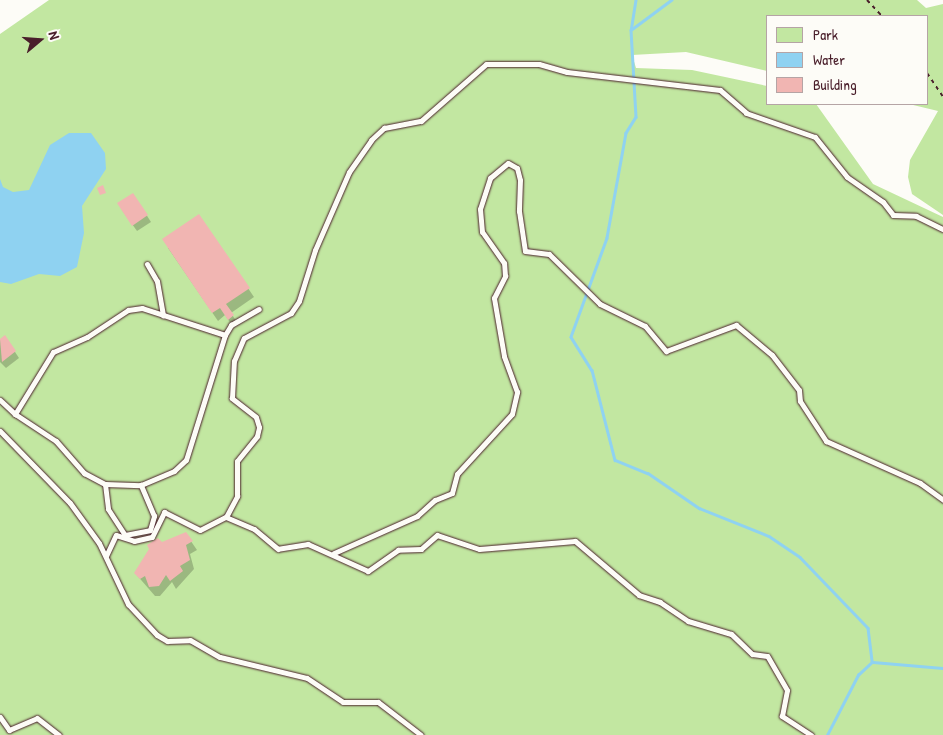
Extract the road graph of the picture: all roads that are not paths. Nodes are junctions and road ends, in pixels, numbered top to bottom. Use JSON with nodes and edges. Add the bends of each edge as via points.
{"nodes":[{"id":1,"x":943,"y":230,"type":"edge"},
{"id":2,"x":148,"y":264,"type":"dead end"},
{"id":3,"x":259,"y":309,"type":"dead end"},
{"id":4,"x":163,"y":315,"type":"junction"},
{"id":5,"x":225,"y":336,"type":"junction"},
{"id":6,"x":0,"y":400,"type":"edge"},
{"id":7,"x":15,"y":414,"type":"junction"},
{"id":8,"x":0,"y":431,"type":"edge"},
{"id":9,"x":106,"y":484,"type":"junction"},
{"id":10,"x":141,"y":485,"type":"junction"},
{"id":11,"x":943,"y":500,"type":"edge"},
{"id":12,"x":226,"y":517,"type":"junction"},
{"id":13,"x":324,"y":552,"type":"junction"},
{"id":14,"x":106,"y":556,"type":"junction"},
{"id":15,"x":0,"y":717,"type":"edge"},
{"id":16,"x":59,"y":735,"type":"edge"},
{"id":17,"x":421,"y":735,"type":"edge"},
{"id":18,"x":811,"y":735,"type":"edge"}],
"edges":[{"from":1,"to":12,"type":"lane","via":[[916,216],[893,215],[883,202],[847,176],[815,136],[746,113],[720,90],[567,72],[539,64],[486,64],[422,121],[384,128],[372,140],[349,172],[315,250],[300,301],[291,313],[244,338],[238,347],[230,385],[232,398],[256,417],[259,427],[257,436],[237,461],[237,496]]},
{"from":2,"to":4,"type":"lane","via":[[157,281]]},
{"from":3,"to":5,"type":"lane","via":[[231,326]]},
{"from":4,"to":5,"type":"lane"},
{"from":4,"to":7,"type":"lane","via":[[142,308],[128,310],[87,337],[53,352]]},
{"from":5,"to":10,"type":"lane","via":[[186,460],[174,471]]},
{"from":6,"to":7,"type":"lane"},
{"from":7,"to":9,"type":"lane","via":[[56,441],[84,474]]},
{"from":8,"to":14,"type":"lane","via":[[55,484]]},
{"from":9,"to":10,"type":"lane"},
{"from":9,"to":10,"type":"lane","via":[[108,509],[125,535],[150,530],[154,516]]},
{"from":11,"to":13,"type":"lane","via":[[920,483],[826,441],[821,427],[800,401],[799,390],[772,355],[736,324],[666,351],[645,326],[600,304],[549,254],[526,251],[519,210],[520,180],[517,168],[508,164],[490,178],[480,209],[482,232],[504,263],[505,276],[494,298],[504,356],[517,392],[512,414],[457,474],[452,493],[435,500],[417,516],[362,538],[350,549]]},
{"from":12,"to":13,"type":"lane","via":[[254,529],[278,549],[308,544]]},
{"from":12,"to":14,"type":"lane","via":[[200,530],[164,512],[152,537],[134,541],[116,535]]},
{"from":13,"to":18,"type":"lane","via":[[368,571],[398,550],[421,549],[437,535],[479,549],[575,541],[638,595],[660,602],[688,621],[731,634],[752,654],[767,656],[787,690],[782,716]]},
{"from":14,"to":17,"type":"lane","via":[[128,604],[168,641],[190,640],[220,657],[307,678],[343,702],[378,702],[392,708]]},
{"from":15,"to":16,"type":"lane","via":[[9,730],[37,718]]}]}
